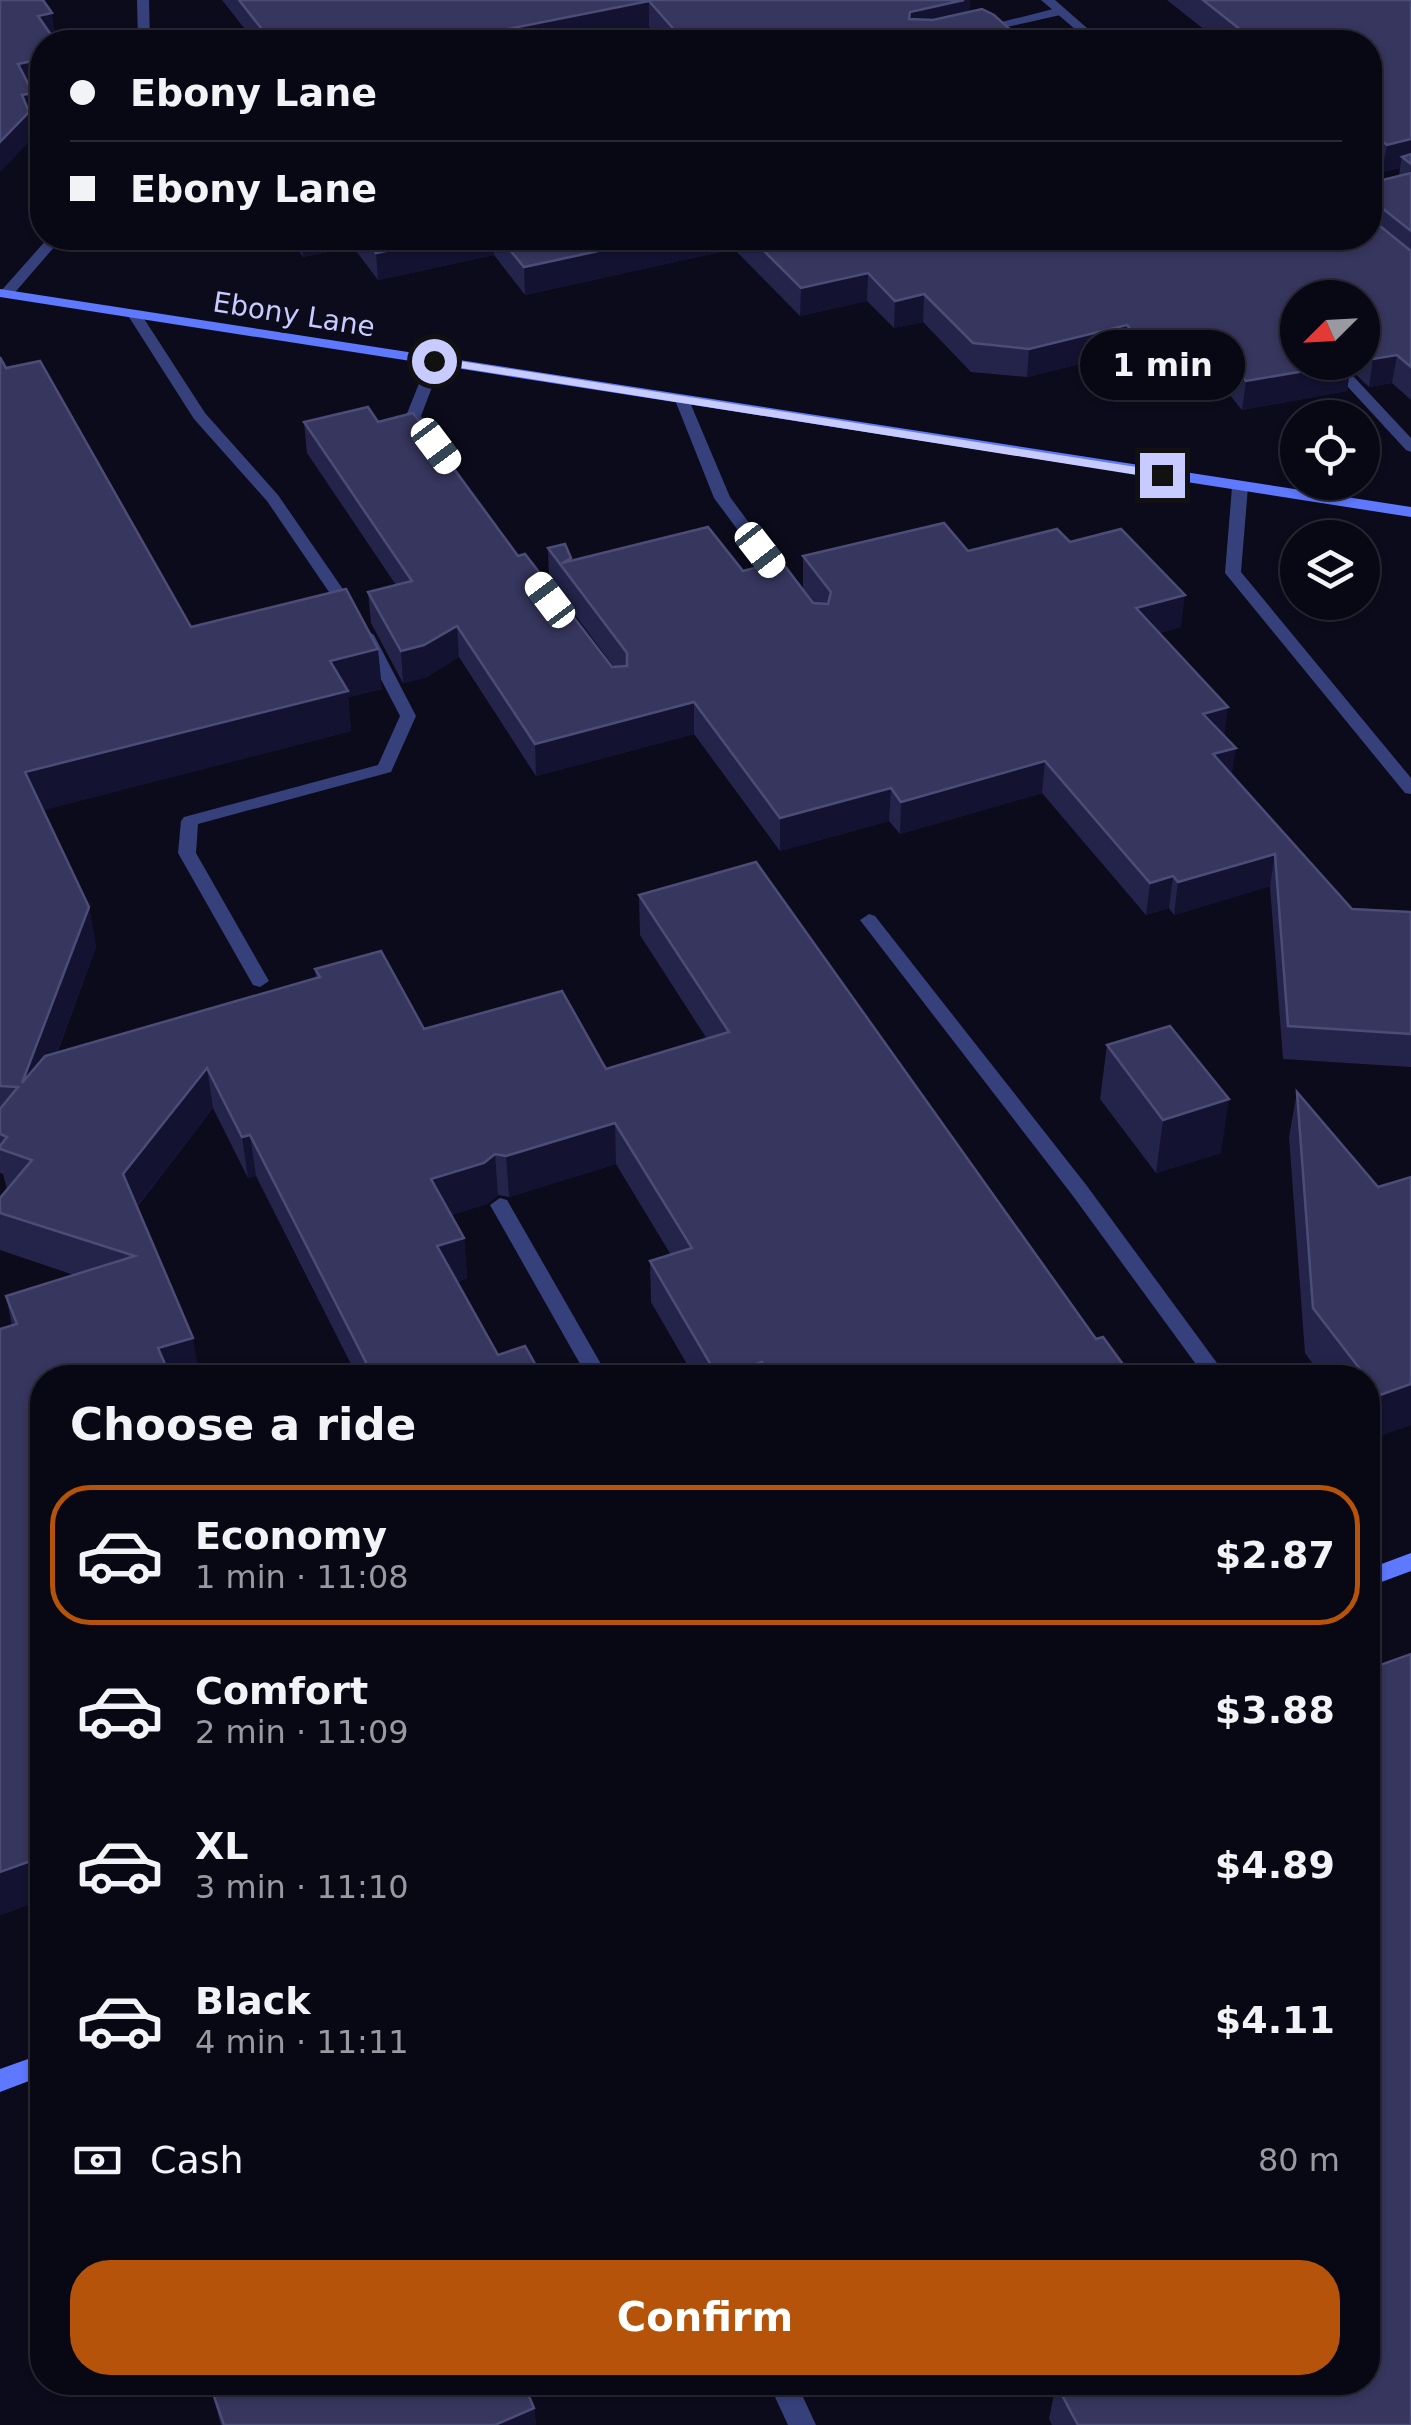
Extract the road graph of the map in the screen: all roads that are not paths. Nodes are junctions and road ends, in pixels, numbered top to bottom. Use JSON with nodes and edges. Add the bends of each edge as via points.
{"nodes":[{"id":1,"x":143,"y":0,"type":"edge"},
{"id":2,"x":1047,"y":0,"type":"edge"},
{"id":3,"x":1061,"y":12,"type":"junction"},
{"id":4,"x":144,"y":30,"type":"edge"},
{"id":5,"x":975,"y":30,"type":"edge"},
{"id":6,"x":1083,"y":30,"type":"edge"},
{"id":7,"x":44,"y":250,"type":"edge"},
{"id":8,"x":3,"y":294,"type":"edge"},
{"id":9,"x":134,"y":314,"type":"junction"},
{"id":10,"x":434,"y":361,"type":"junction"},
{"id":11,"x":1348,"y":380,"type":"edge"},
{"id":12,"x":682,"y":400,"type":"junction"},
{"id":13,"x":436,"y":446,"type":"edge"},
{"id":14,"x":1411,"y":447,"type":"edge"},
{"id":15,"x":1240,"y":487,"type":"junction"},
{"id":16,"x":1411,"y":512,"type":"edge"},
{"id":17,"x":798,"y":599,"type":"edge"},
{"id":18,"x":1411,"y":789,"type":"edge"},
{"id":19,"x":869,"y":920,"type":"dead end"},
{"id":20,"x":260,"y":980,"type":"dead end"},
{"id":21,"x":500,"y":1206,"type":"edge"},
{"id":22,"x":592,"y":1365,"type":"edge"},
{"id":23,"x":1208,"y":1365,"type":"edge"},
{"id":24,"x":1411,"y":1562,"type":"edge"},
{"id":25,"x":1380,"y":1574,"type":"edge"},
{"id":26,"x":30,"y":2070,"type":"edge"},
{"id":27,"x":0,"y":2081,"type":"edge"},
{"id":28,"x":788,"y":2395,"type":"edge"},
{"id":29,"x":802,"y":2425,"type":"edge"}],
"edges":[{"from":1,"to":4,"type":"street"},
{"from":2,"to":3,"type":"street"},
{"from":3,"to":5,"type":"street"},
{"from":3,"to":6,"type":"street"},
{"from":7,"to":8,"type":"street"},
{"from":8,"to":9,"type":"street","name":"Ebony Lane"},
{"from":9,"to":10,"type":"street","name":"Ebony Lane"},
{"from":9,"to":20,"type":"street","via":[[199,416],[304,543],[365,633],[408,716],[385,768],[190,821],[188,854]]},
{"from":10,"to":12,"type":"street","name":"Ebony Lane"},
{"from":10,"to":13,"type":"street","via":[[413,416]]},
{"from":11,"to":14,"type":"street"},
{"from":12,"to":15,"type":"street","name":"Ebony Lane"},
{"from":12,"to":17,"type":"street","via":[[722,498]]},
{"from":15,"to":16,"type":"street","name":"Ebony Lane"},
{"from":15,"to":18,"type":"street","via":[[1233,573]]},
{"from":19,"to":23,"type":"street"},
{"from":21,"to":22,"type":"street"},
{"from":24,"to":25,"type":"street"},
{"from":26,"to":27,"type":"street"},
{"from":28,"to":29,"type":"street"}]}
